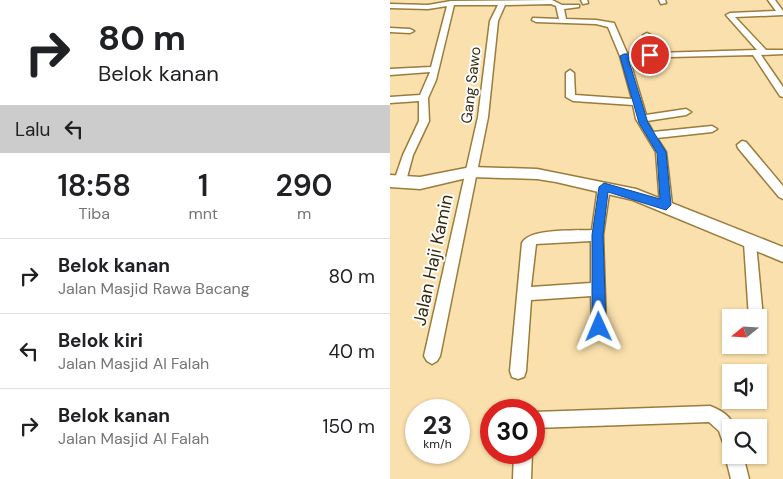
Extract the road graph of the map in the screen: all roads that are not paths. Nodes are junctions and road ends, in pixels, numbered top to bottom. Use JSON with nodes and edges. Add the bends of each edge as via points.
{"nodes":[{"id":1,"x":771,"y":0,"type":"edge"},
{"id":2,"x":527,"y":1,"type":"edge"},
{"id":3,"x":548,"y":1,"type":"edge"},
{"id":4,"x":454,"y":2,"type":"edge"},
{"id":5,"x":502,"y":3,"type":"junction"},
{"id":6,"x":390,"y":6,"type":"edge"},
{"id":7,"x":577,"y":6,"type":"dead end"},
{"id":8,"x":560,"y":7,"type":"junction"},
{"id":9,"x":782,"y":13,"type":"edge"},
{"id":10,"x":536,"y":20,"type":"dead end"},
{"id":11,"x":563,"y":20,"type":"junction"},
{"id":12,"x":390,"y":30,"type":"edge"},
{"id":13,"x":410,"y":30,"type":"dead end"},
{"id":14,"x":647,"y":35,"type":"dead end"},
{"id":15,"x":783,"y":52,"type":"edge"},
{"id":16,"x":760,"y":53,"type":"junction"},
{"id":17,"x":650,"y":55,"type":"junction"},
{"id":18,"x":624,"y":56,"type":"junction"},
{"id":19,"x":434,"y":69,"type":"junction"},
{"id":20,"x":390,"y":72,"type":"edge"},
{"id":21,"x":570,"y":73,"type":"dead end"},
{"id":22,"x":783,"y":94,"type":"edge"},
{"id":23,"x":423,"y":98,"type":"junction"},
{"id":24,"x":390,"y":100,"type":"edge"},
{"id":25,"x":638,"y":102,"type":"junction"},
{"id":26,"x":686,"y":112,"type":"dead end"},
{"id":27,"x":641,"y":118,"type":"junction"},
{"id":28,"x":712,"y":129,"type":"dead end"},
{"id":29,"x":650,"y":136,"type":"junction"},
{"id":30,"x":742,"y":145,"type":"dead end"},
{"id":31,"x":470,"y":172,"type":"junction"},
{"id":32,"x":395,"y":181,"type":"edge"},
{"id":33,"x":604,"y":187,"type":"junction"},
{"id":34,"x":783,"y":194,"type":"edge"},
{"id":35,"x":666,"y":205,"type":"junction"},
{"id":36,"x":598,"y":235,"type":"junction"},
{"id":37,"x":750,"y":243,"type":"junction"},
{"id":38,"x":783,"y":255,"type":"edge"},
{"id":39,"x":598,"y":289,"type":"junction"},
{"id":40,"x":523,"y":294,"type":"junction"},
{"id":41,"x":755,"y":309,"type":"edge"},
{"id":42,"x":599,"y":327,"type":"dead end"},
{"id":43,"x":432,"y":356,"type":"dead end"},
{"id":44,"x":518,"y":371,"type":"dead end"},
{"id":45,"x":545,"y":420,"type":"edge"},
{"id":46,"x":722,"y":422,"type":"edge"},
{"id":47,"x":523,"y":464,"type":"edge"},
{"id":48,"x":736,"y":464,"type":"edge"},
{"id":49,"x":522,"y":479,"type":"edge"},
{"id":50,"x":740,"y":479,"type":"edge"}],
"edges":[{"from":1,"to":9,"type":"street"},
{"from":2,"to":3,"type":"street"},
{"from":2,"to":5,"type":"street"},
{"from":3,"to":8,"type":"street","via":[[558,3]]},
{"from":4,"to":5,"type":"street"},
{"from":4,"to":6,"type":"street","via":[[426,10]]},
{"from":4,"to":19,"type":"street"},
{"from":5,"to":31,"type":"street","name":"Gang Sawo","via":[[494,21],[482,117]]},
{"from":7,"to":8,"type":"street"},
{"from":8,"to":11,"type":"street"},
{"from":9,"to":16,"type":"street","via":[[730,15]]},
{"from":10,"to":11,"type":"street"},
{"from":11,"to":18,"type":"street","via":[[611,25]]},
{"from":12,"to":13,"type":"street"},
{"from":14,"to":17,"type":"street"},
{"from":15,"to":16,"type":"street"},
{"from":16,"to":17,"type":"street"},
{"from":16,"to":22,"type":"street"},
{"from":17,"to":18,"type":"street"},
{"from":18,"to":25,"type":"street"},
{"from":19,"to":20,"type":"street"},
{"from":19,"to":23,"type":"street"},
{"from":21,"to":25,"type":"street","via":[[573,98]]},
{"from":23,"to":24,"type":"street"},
{"from":23,"to":32,"type":"street","via":[[424,121]]},
{"from":25,"to":27,"type":"street"},
{"from":26,"to":27,"type":"street"},
{"from":27,"to":29,"type":"street"},
{"from":28,"to":29,"type":"street"},
{"from":29,"to":35,"type":"street","via":[[661,152]]},
{"from":30,"to":34,"type":"street"},
{"from":31,"to":32,"type":"street","via":[[420,183]]},
{"from":31,"to":33,"type":"street","via":[[537,174]]},
{"from":31,"to":43,"type":"street","name":"Jalan Haji Kamin"},
{"from":33,"to":35,"type":"street"},
{"from":33,"to":36,"type":"street"},
{"from":35,"to":37,"type":"street"},
{"from":36,"to":39,"type":"street"},
{"from":36,"to":40,"type":"street","via":[[530,240]]},
{"from":37,"to":38,"type":"street"},
{"from":37,"to":41,"type":"street"},
{"from":39,"to":40,"type":"street"},
{"from":39,"to":42,"type":"street"},
{"from":40,"to":44,"type":"street"},
{"from":45,"to":46,"type":"street","via":[[710,414]]},
{"from":47,"to":49,"type":"street"},
{"from":48,"to":50,"type":"street"}]}
